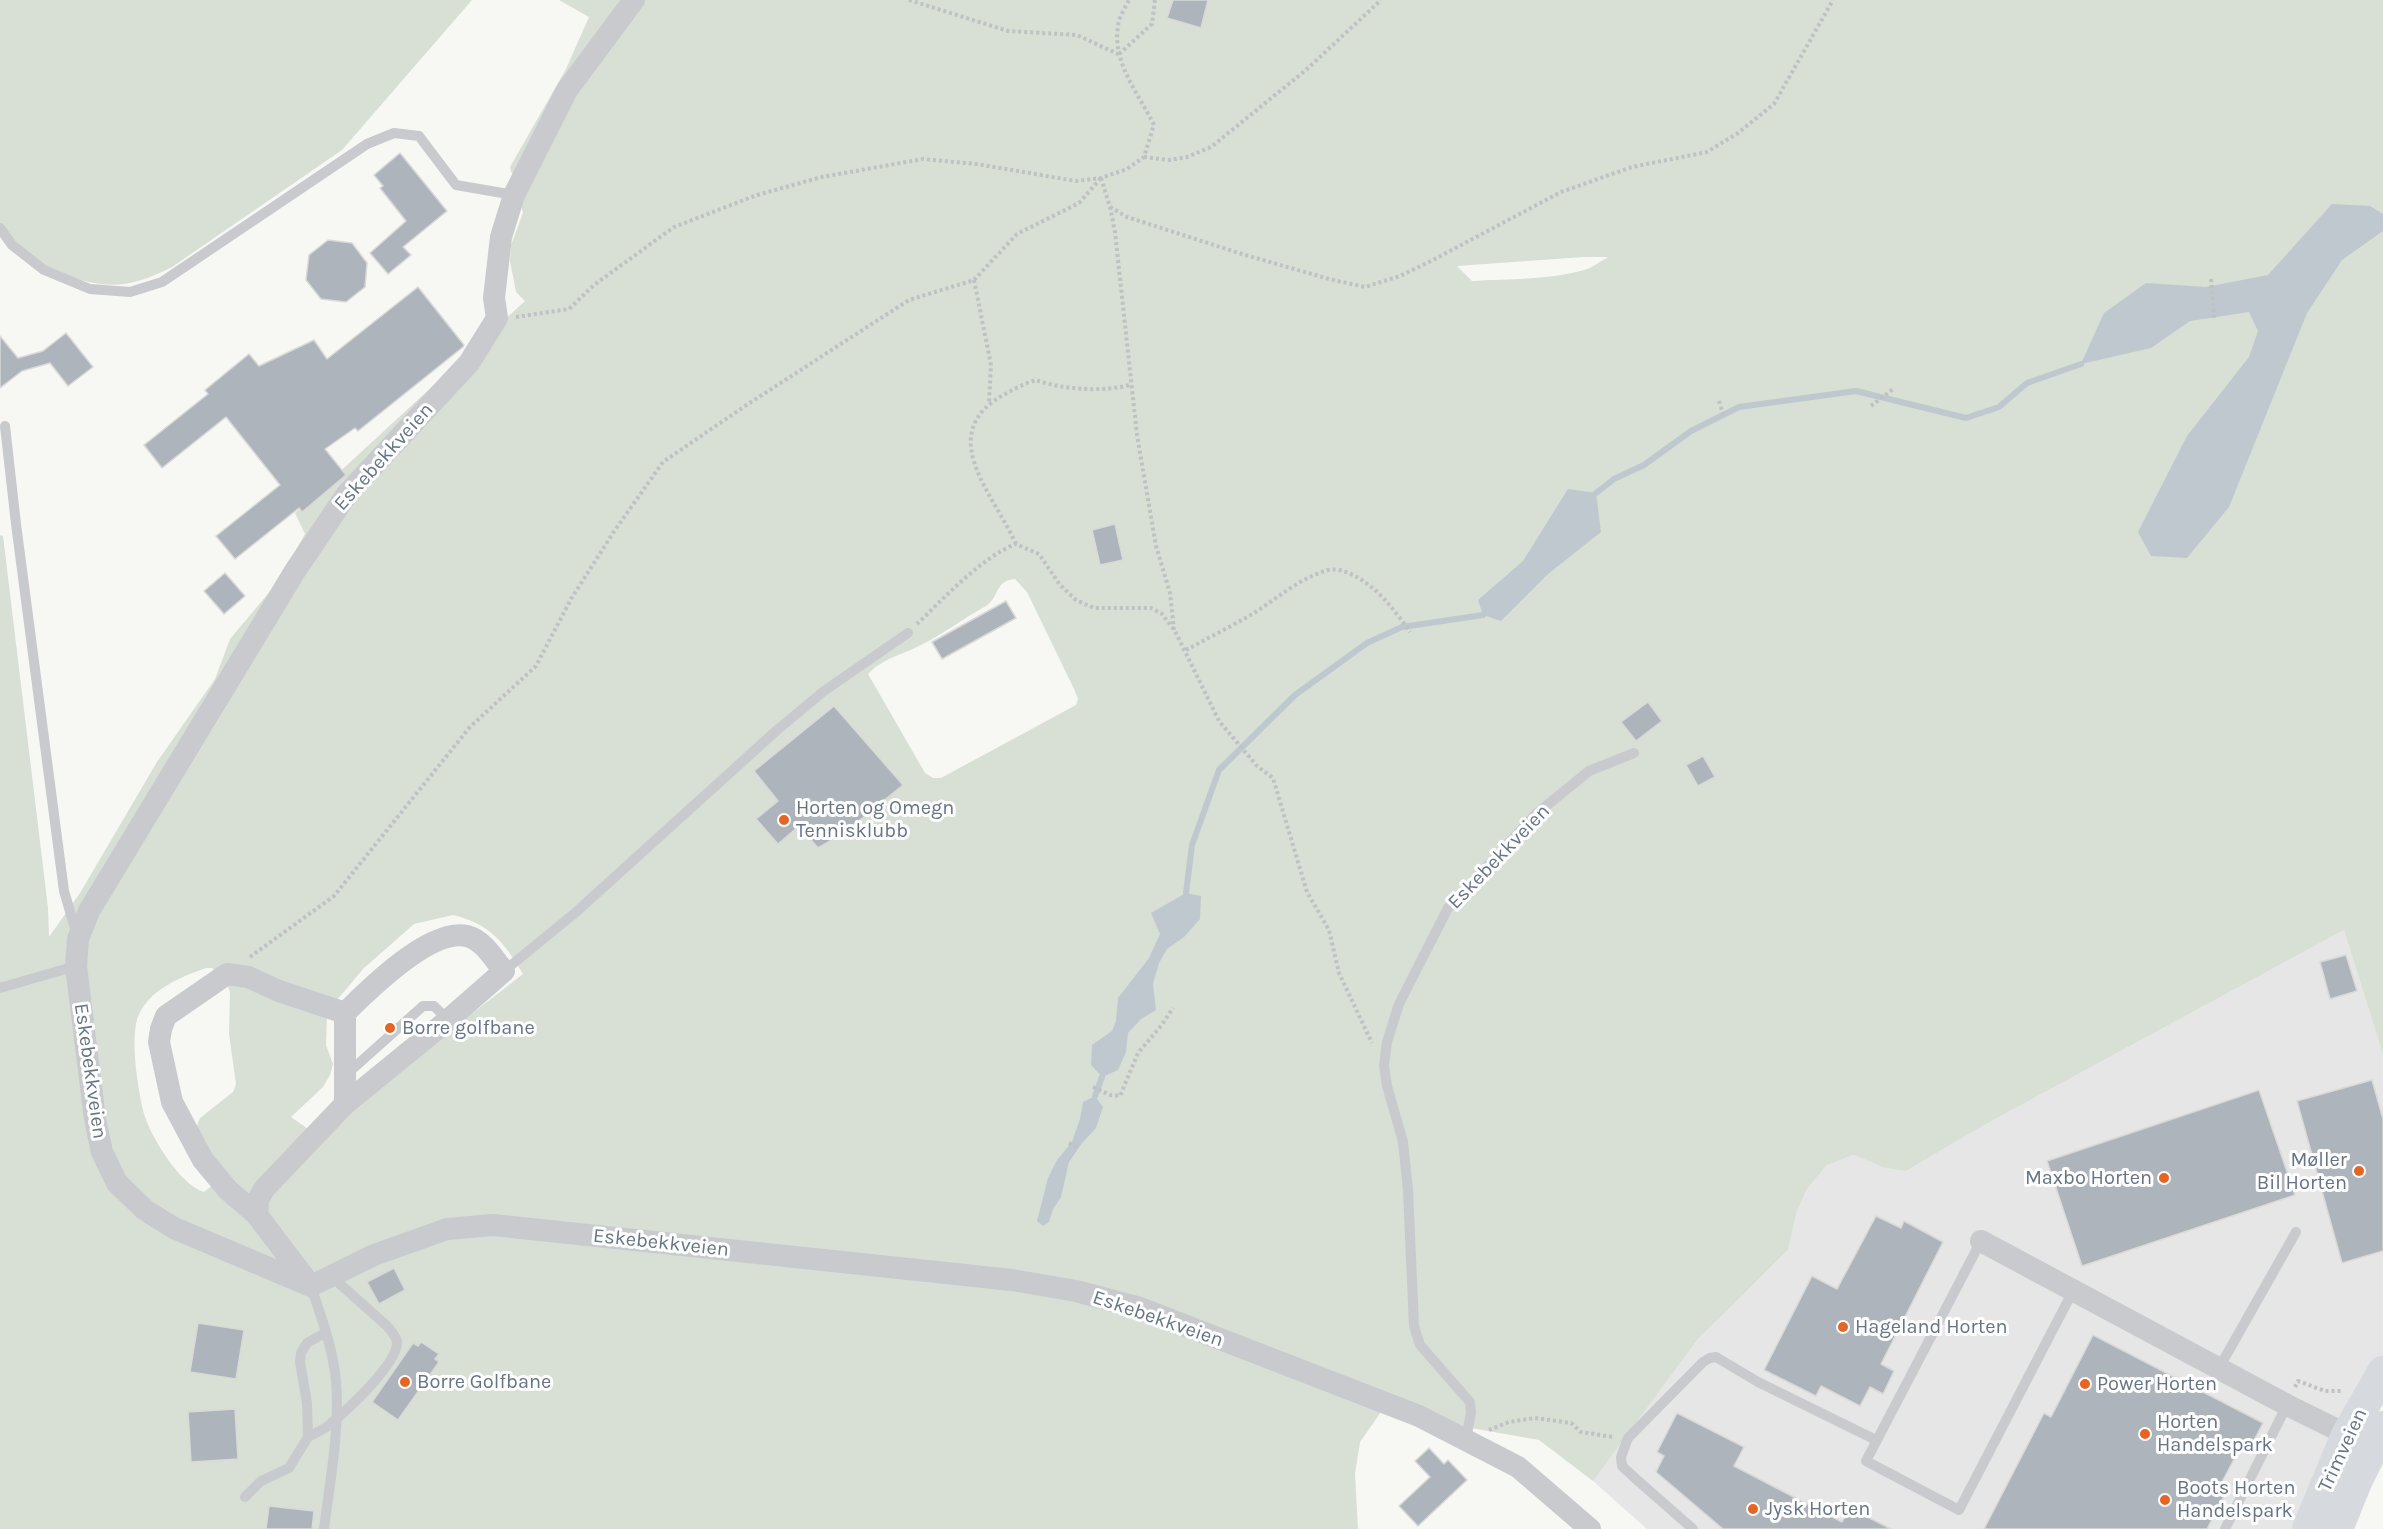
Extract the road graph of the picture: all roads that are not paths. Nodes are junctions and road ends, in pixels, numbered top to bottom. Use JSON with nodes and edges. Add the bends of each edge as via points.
{"nodes":[{"id":1,"x":634,"y":0,"type":"edge"},
{"id":2,"x":514,"y":195,"type":"junction"},
{"id":3,"x":0,"y":228,"type":"edge"},
{"id":4,"x":5,"y":426,"type":"dead end"},
{"id":5,"x":908,"y":633,"type":"road end"},
{"id":6,"x":1634,"y":753,"type":"dead end"},
{"id":7,"x":78,"y":939,"type":"junction"},
{"id":8,"x":76,"y":966,"type":"junction"},
{"id":9,"x":504,"y":971,"type":"junction"},
{"id":10,"x":0,"y":988,"type":"edge"},
{"id":11,"x":345,"y":1013,"type":"junction"},
{"id":12,"x":448,"y":1020,"type":"junction"},
{"id":13,"x":344,"y":1077,"type":"junction"},
{"id":14,"x":345,"y":1104,"type":"junction"},
{"id":15,"x":257,"y":1215,"type":"junction"},
{"id":16,"x":2296,"y":1232,"type":"dead end"},
{"id":17,"x":1981,"y":1241,"type":"joint"},
{"id":18,"x":321,"y":1281,"type":"junction"},
{"id":19,"x":2073,"y":1291,"type":"junction"},
{"id":20,"x":326,"y":1332,"type":"junction"},
{"id":21,"x":2219,"y":1368,"type":"junction"},
{"id":22,"x":2383,"y":1372,"type":"edge"},
{"id":23,"x":2287,"y":1405,"type":"junction"},
{"id":24,"x":336,"y":1419,"type":"junction"},
{"id":25,"x":2368,"y":1436,"type":"edge"},
{"id":26,"x":308,"y":1437,"type":"junction"},
{"id":27,"x":1466,"y":1439,"type":"junction"},
{"id":28,"x":1876,"y":1440,"type":"junction"},
{"id":29,"x":245,"y":1497,"type":"dead end"},
{"id":30,"x":324,"y":1529,"type":"edge"},
{"id":31,"x":1590,"y":1529,"type":"edge"},
{"id":32,"x":1693,"y":1529,"type":"edge"},
{"id":33,"x":2225,"y":1529,"type":"edge"},
{"id":34,"x":2308,"y":1529,"type":"edge"},
{"id":35,"x":2337,"y":1529,"type":"edge"}],
"edges":[{"from":1,"to":2,"type":"street","via":[[567,90]]},
{"from":2,"to":3,"type":"lane","via":[[456,185],[419,136],[394,134],[367,144],[162,282],[130,292],[90,289],[44,270],[12,245]]},
{"from":2,"to":7,"type":"street","name":"Eskebekkveien","via":[[501,237],[494,298],[498,318],[469,363],[347,494],[295,572],[89,911]]},
{"from":4,"to":7,"type":"lane","name":"Eskebekkveien","via":[[64,891]]},
{"from":5,"to":9,"type":"lane","via":[[824,691],[776,731],[575,913]]},
{"from":6,"to":27,"type":"lane","name":"Eskebekkveien","via":[[1589,771],[1535,815],[1448,908],[1399,1004],[1387,1042],[1384,1066],[1403,1142],[1408,1190],[1414,1326],[1420,1345],[1470,1402]]},
{"from":7,"to":8,"type":"street","name":"Eskebekkveien"},
{"from":8,"to":10,"type":"lane"},
{"from":8,"to":18,"type":"street","name":"Eskebekkveien","via":[[95,1119],[102,1152],[117,1183],[145,1210],[174,1228]]},
{"from":9,"to":11,"type":"street","via":[[484,947],[467,936],[447,938],[432,942],[381,977]]},
{"from":9,"to":12,"type":"street"},
{"from":11,"to":13,"type":"street"},
{"from":11,"to":15,"type":"street","via":[[248,977],[227,974],[166,1016],[159,1042],[172,1102],[203,1160],[228,1190]]},
{"from":12,"to":13,"type":"lane","via":[[434,1006],[423,1006]]},
{"from":12,"to":14,"type":"street"},
{"from":13,"to":14,"type":"street"},
{"from":14,"to":15,"type":"street","via":[[264,1189]]},
{"from":15,"to":18,"type":"street"},
{"from":16,"to":21,"type":"lane"},
{"from":17,"to":19,"type":"street"},
{"from":17,"to":28,"type":"lane"},
{"from":18,"to":20,"type":"lane"},
{"from":18,"to":24,"type":"lane","via":[[387,1326],[397,1342],[389,1363]]},
{"from":18,"to":27,"type":"street","name":"Eskebekkveien","via":[[374,1255],[447,1229],[493,1225],[1000,1279],[1069,1289],[1140,1308],[1419,1416]]},
{"from":19,"to":21,"type":"street"},
{"from":19,"to":28,"type":"lane","via":[[1959,1510],[1866,1461]]},
{"from":20,"to":24,"type":"lane","via":[[336,1380]]},
{"from":20,"to":26,"type":"lane","via":[[307,1343],[301,1353]]},
{"from":21,"to":23,"type":"street"},
{"from":22,"to":25,"type":"main road","name":"Trimveien"},
{"from":23,"to":25,"type":"street"},
{"from":23,"to":33,"type":"lane"},
{"from":24,"to":26,"type":"lane"},
{"from":24,"to":30,"type":"lane"},
{"from":25,"to":34,"type":"main road","name":"Trimveien"},
{"from":25,"to":35,"type":"main road","name":"Trimveien","via":[[2356,1482]]},
{"from":26,"to":29,"type":"lane","via":[[289,1468],[268,1476]]},
{"from":27,"to":31,"type":"street","name":"Eskebekkveien","via":[[1518,1467]]},
{"from":28,"to":32,"type":"lane","via":[[1716,1357],[1703,1362],[1628,1438],[1621,1456],[1622,1466]]}]}
